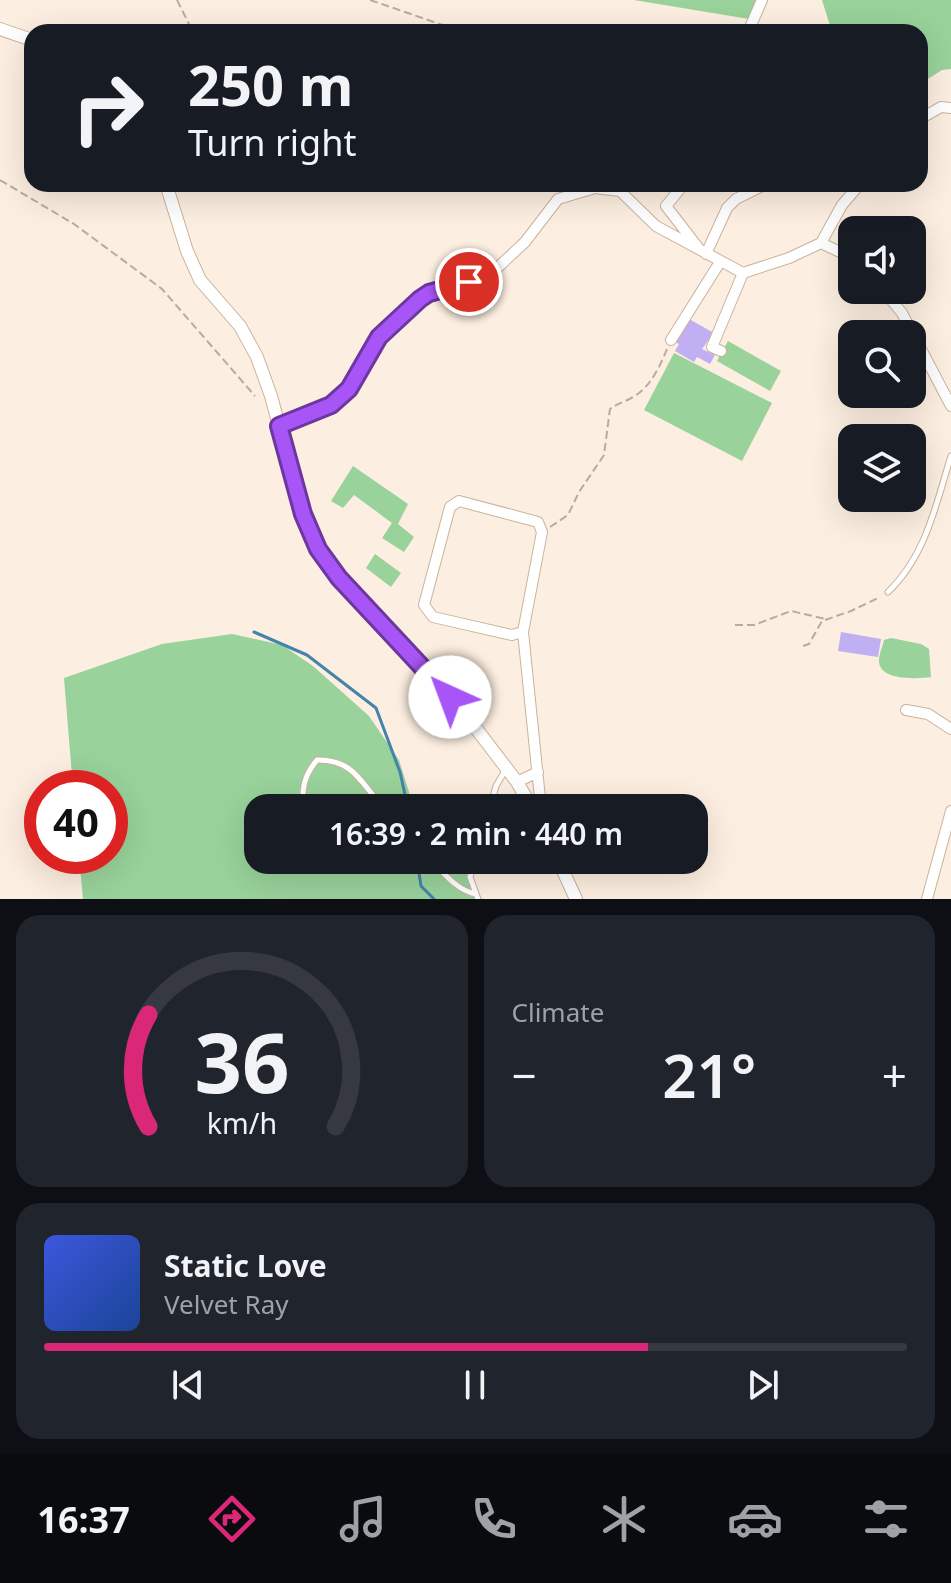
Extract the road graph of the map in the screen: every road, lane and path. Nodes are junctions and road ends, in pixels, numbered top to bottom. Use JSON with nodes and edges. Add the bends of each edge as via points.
{"nodes":[{"id":1,"x":177,"y":0,"type":"edge"},
{"id":2,"x":370,"y":0,"type":"edge"},
{"id":3,"x":762,"y":0,"type":"edge"},
{"id":4,"x":189,"y":24,"type":"edge"},
{"id":5,"x":440,"y":24,"type":"edge"},
{"id":6,"x":752,"y":24,"type":"edge"},
{"id":7,"x":0,"y":29,"type":"edge"},
{"id":8,"x":24,"y":37,"type":"edge"},
{"id":9,"x":951,"y":108,"type":"edge"},
{"id":10,"x":928,"y":114,"type":"edge"},
{"id":11,"x":0,"y":180,"type":"edge"},
{"id":12,"x":169,"y":192,"type":"edge"},
{"id":13,"x":582,"y":192,"type":"edge"},
{"id":14,"x":621,"y":192,"type":"edge"},
{"id":15,"x":677,"y":192,"type":"edge"},
{"id":16,"x":750,"y":192,"type":"edge"},
{"id":17,"x":853,"y":192,"type":"edge"},
{"id":18,"x":821,"y":243,"type":"junction"},
{"id":19,"x":838,"y":251,"type":"edge"},
{"id":20,"x":704,"y":253,"type":"junction"},
{"id":21,"x":720,"y":262,"type":"junction"},
{"id":22,"x":743,"y":273,"type":"junction"},
{"id":23,"x":895,"y":304,"type":"edge"},
{"id":24,"x":671,"y":340,"type":"joint"},
{"id":25,"x":721,"y":351,"type":"dead end"},
{"id":26,"x":255,"y":396,"type":"dead end"},
{"id":27,"x":951,"y":406,"type":"edge"},
{"id":28,"x":279,"y":426,"type":"junction"},
{"id":29,"x":951,"y":456,"type":"edge"},
{"id":30,"x":542,"y":532,"type":"junction"},
{"id":31,"x":888,"y":592,"type":"joint"},
{"id":32,"x":828,"y":619,"type":"junction"},
{"id":33,"x":735,"y":625,"type":"dead end"},
{"id":34,"x":523,"y":632,"type":"junction"},
{"id":35,"x":803,"y":646,"type":"dead end"},
{"id":36,"x":906,"y":710,"type":"dead end"},
{"id":37,"x":951,"y":729,"type":"edge"},
{"id":38,"x":506,"y":769,"type":"junction"},
{"id":39,"x":538,"y":772,"type":"junction"},
{"id":40,"x":517,"y":782,"type":"junction"},
{"id":41,"x":302,"y":794,"type":"edge"},
{"id":42,"x":372,"y":794,"type":"edge"},
{"id":43,"x":494,"y":794,"type":"edge"},
{"id":44,"x":524,"y":794,"type":"edge"},
{"id":45,"x":540,"y":794,"type":"edge"},
{"id":46,"x":951,"y":811,"type":"edge"},
{"id":47,"x":446,"y":874,"type":"edge"},
{"id":48,"x":471,"y":874,"type":"edge"},
{"id":49,"x":564,"y":874,"type":"edge"},
{"id":50,"x":477,"y":897,"type":"edge"},
{"id":51,"x":576,"y":899,"type":"edge"},
{"id":52,"x":927,"y":899,"type":"edge"}],
"edges":[{"from":1,"to":4,"type":"path"},
{"from":2,"to":5,"type":"path"},
{"from":3,"to":6,"type":"street"},
{"from":7,"to":8,"type":"street"},
{"from":9,"to":10,"type":"street"},
{"from":11,"to":26,"type":"path","via":[[74,224],[162,289]]},
{"from":12,"to":28,"type":"street","via":[[192,265],[249,340]]},
{"from":13,"to":28,"type":"street","via":[[558,199],[494,271],[429,293],[379,337],[349,389],[331,405]]},
{"from":14,"to":20,"type":"street","via":[[656,226]]},
{"from":15,"to":20,"type":"street","via":[[666,206]]},
{"from":16,"to":20,"type":"street","via":[[727,208]]},
{"from":17,"to":18,"type":"street"},
{"from":18,"to":19,"type":"street"},
{"from":18,"to":22,"type":"street"},
{"from":20,"to":21,"type":"street"},
{"from":21,"to":22,"type":"street"},
{"from":21,"to":24,"type":"street"},
{"from":22,"to":25,"type":"street","via":[[712,347]]},
{"from":23,"to":27,"type":"street"},
{"from":24,"to":30,"type":"path","via":[[647,385],[610,409],[604,455],[568,515]]},
{"from":28,"to":38,"type":"street","via":[[318,549],[465,714]]},
{"from":29,"to":31,"type":"lane","via":[[915,559]]},
{"from":30,"to":34,"type":"street"},
{"from":30,"to":34,"type":"street","via":[[538,522],[459,501],[450,507],[424,605],[433,617],[512,635]]},
{"from":31,"to":32,"type":"path"},
{"from":32,"to":33,"type":"path","via":[[791,611],[754,625]]},
{"from":32,"to":35,"type":"path"},
{"from":34,"to":39,"type":"street"},
{"from":36,"to":37,"type":"street","via":[[928,714]]},
{"from":38,"to":40,"type":"street"},
{"from":38,"to":43,"type":"lane"},
{"from":39,"to":40,"type":"street"},
{"from":39,"to":45,"type":"street"},
{"from":40,"to":44,"type":"street"},
{"from":41,"to":42,"type":"lane","via":[[317,760],[347,765]]},
{"from":46,"to":52,"type":"street"},
{"from":47,"to":50,"type":"lane"},
{"from":48,"to":50,"type":"lane"},
{"from":49,"to":51,"type":"street"}]}
